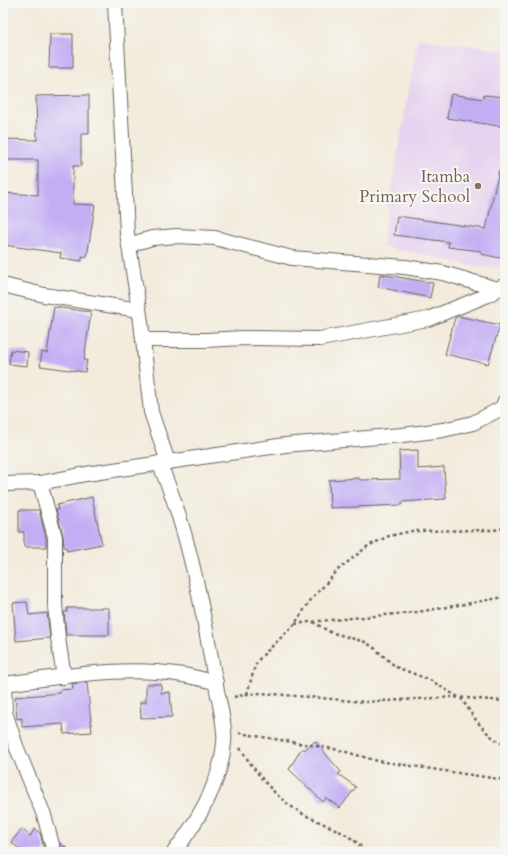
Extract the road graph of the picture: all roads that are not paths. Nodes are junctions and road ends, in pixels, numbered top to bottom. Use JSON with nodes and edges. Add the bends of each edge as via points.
{"nodes":[{"id":1,"x":115,"y":3,"type":"edge"},
{"id":2,"x":129,"y":245,"type":"junction"},
{"id":3,"x":3,"y":285,"type":"edge"},
{"id":4,"x":501,"y":287,"type":"edge"},
{"id":5,"x":139,"y":310,"type":"junction"},
{"id":6,"x":143,"y":340,"type":"junction"},
{"id":7,"x":505,"y":401,"type":"edge"},
{"id":8,"x":163,"y":463,"type":"junction"},
{"id":9,"x":40,"y":483,"type":"junction"},
{"id":10,"x":3,"y":484,"type":"edge"},
{"id":11,"x":64,"y":677,"type":"junction"},
{"id":12,"x":216,"y":682,"type":"junction"},
{"id":13,"x":4,"y":684,"type":"edge"},
{"id":14,"x":54,"y":852,"type":"edge"},
{"id":15,"x":174,"y":852,"type":"edge"}],
"edges":[{"from":1,"to":2,"type":"street"},
{"from":2,"to":4,"type":"street","via":[[152,238],[215,238],[292,258],[398,266],[443,273]]},
{"from":2,"to":5,"type":"street"},
{"from":3,"to":5,"type":"street","via":[[44,295]]},
{"from":4,"to":6,"type":"street","via":[[488,295],[428,319],[320,339]]},
{"from":5,"to":6,"type":"street"},
{"from":6,"to":8,"type":"street","via":[[151,412]]},
{"from":7,"to":8,"type":"street","via":[[502,408],[473,423],[443,430],[285,445]]},
{"from":8,"to":9,"type":"street"},
{"from":8,"to":12,"type":"street","via":[[198,592]]},
{"from":9,"to":10,"type":"street"},
{"from":9,"to":11,"type":"street","via":[[55,537],[55,604]]},
{"from":11,"to":12,"type":"street","via":[[148,672],[182,674]]},
{"from":11,"to":13,"type":"street"},
{"from":12,"to":15,"type":"street","via":[[227,731],[217,777],[200,813]]},
{"from":13,"to":14,"type":"street","via":[[5,712],[44,815]]}]}
